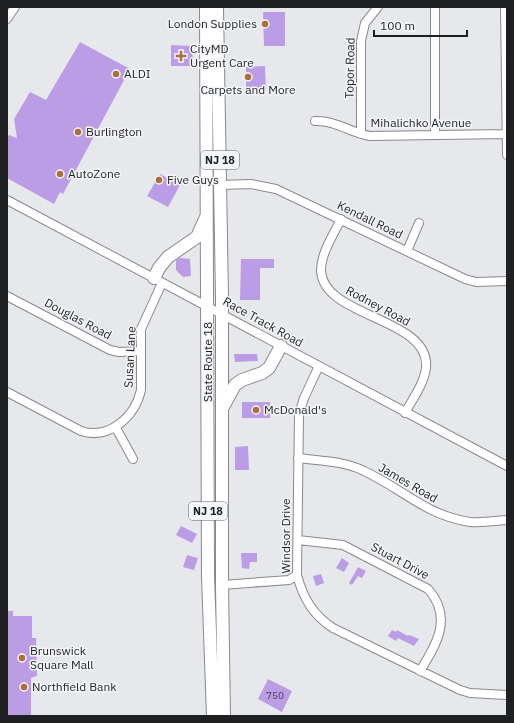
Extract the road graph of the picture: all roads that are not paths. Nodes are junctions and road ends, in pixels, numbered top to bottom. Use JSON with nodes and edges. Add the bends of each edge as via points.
{"nodes":[{"id":1,"x":15,"y":7,"type":"edge"},
{"id":2,"x":206,"y":7,"type":"edge"},
{"id":3,"x":217,"y":7,"type":"edge"},
{"id":4,"x":378,"y":7,"type":"edge"},
{"id":5,"x":434,"y":7,"type":"edge"},
{"id":6,"x":505,"y":7,"type":"edge"},
{"id":7,"x":7,"y":19,"type":"edge"},
{"id":8,"x":506,"y":43,"type":"edge"},
{"id":9,"x":315,"y":121,"type":"dead end"},
{"id":10,"x":360,"y":134,"type":"junction"},
{"id":11,"x":506,"y":134,"type":"edge"},
{"id":12,"x":435,"y":135,"type":"junction"},
{"id":13,"x":507,"y":155,"type":"edge"},
{"id":14,"x":220,"y":185,"type":"junction"},
{"id":15,"x":7,"y":200,"type":"edge"},
{"id":16,"x":207,"y":214,"type":"junction"},
{"id":17,"x":341,"y":219,"type":"junction"},
{"id":18,"x":419,"y":223,"type":"dead end"},
{"id":19,"x":407,"y":251,"type":"junction"},
{"id":20,"x":158,"y":280,"type":"junction"},
{"id":21,"x":507,"y":281,"type":"edge"},
{"id":22,"x":7,"y":296,"type":"edge"},
{"id":23,"x":208,"y":306,"type":"junction"},
{"id":24,"x":221,"y":313,"type":"junction"},
{"id":25,"x":280,"y":346,"type":"junction"},
{"id":26,"x":141,"y":351,"type":"junction"},
{"id":27,"x":319,"y":366,"type":"junction"},
{"id":28,"x":7,"y":392,"type":"edge"},
{"id":29,"x":222,"y":408,"type":"junction"},
{"id":30,"x":405,"y":413,"type":"junction"},
{"id":31,"x":116,"y":428,"type":"junction"},
{"id":32,"x":298,"y":458,"type":"junction"},
{"id":33,"x":133,"y":459,"type":"dead end"},
{"id":34,"x":507,"y":466,"type":"edge"},
{"id":35,"x":507,"y":520,"type":"edge"},
{"id":36,"x":298,"y":540,"type":"junction"},
{"id":37,"x":298,"y":575,"type":"junction"},
{"id":38,"x":222,"y":585,"type":"junction"},
{"id":39,"x":420,"y":671,"type":"junction"},
{"id":40,"x":507,"y":695,"type":"edge"},
{"id":41,"x":213,"y":716,"type":"edge"},
{"id":42,"x":224,"y":716,"type":"edge"}],
"edges":[{"from":1,"to":7,"type":"street"},
{"from":2,"to":16,"type":"highway","name":"State Route 18","number":"NJ 18"},
{"from":3,"to":14,"type":"highway","name":"State Route 18","number":"NJ 18"},
{"from":4,"to":10,"type":"street","name":"Topor Road","via":[[365,23],[361,41]]},
{"from":5,"to":12,"type":"street"},
{"from":6,"to":8,"type":"street"},
{"from":8,"to":11,"type":"street"},
{"from":9,"to":10,"type":"street","name":"Mihalichko Avenue","via":[[330,122]]},
{"from":10,"to":12,"type":"street","name":"Mihalichko Avenue"},
{"from":11,"to":12,"type":"street","name":"Mihalichko Avenue"},
{"from":11,"to":13,"type":"street"},
{"from":14,"to":17,"type":"street","name":"Kendall Road","via":[[251,184],[276,189]]},
{"from":14,"to":24,"type":"highway","name":"State Route 18","number":"NJ 18"},
{"from":15,"to":20,"type":"street","name":"Race Track Road"},
{"from":16,"to":20,"type":"highway","via":[[197,237],[168,257],[159,268]]},
{"from":16,"to":23,"type":"highway","name":"State Route 18","number":"NJ 18"},
{"from":17,"to":19,"type":"street","name":"Kendall Road"},
{"from":17,"to":30,"type":"street","name":"Rodney Road","via":[[322,263],[322,278],[334,296],[406,334],[421,348],[426,362],[424,376]]},
{"from":18,"to":19,"type":"street"},
{"from":19,"to":21,"type":"street","name":"Kendall Road","via":[[476,282]]},
{"from":20,"to":23,"type":"street","name":"Race Track Road"},
{"from":20,"to":26,"type":"street","name":"Susan Lane","via":[[141,329]]},
{"from":22,"to":26,"type":"street","name":"Douglas Road","via":[[110,350]]},
{"from":23,"to":24,"type":"street","name":"Race Track Road"},
{"from":23,"to":41,"type":"highway","name":"State Route 18","number":"NJ 18","via":[[208,576]]},
{"from":24,"to":25,"type":"street","name":"Race Track Road"},
{"from":24,"to":29,"type":"highway","name":"State Route 18","number":"NJ 18"},
{"from":25,"to":27,"type":"street","name":"Race Track Road"},
{"from":25,"to":29,"type":"highway","via":[[269,368],[235,385]]},
{"from":26,"to":31,"type":"street","name":"Susan Lane","via":[[139,398]]},
{"from":27,"to":30,"type":"street","name":"Race Track Road"},
{"from":27,"to":32,"type":"street","name":"Windsor Drive","via":[[299,414]]},
{"from":28,"to":31,"type":"street","via":[[89,433],[103,433]]},
{"from":29,"to":38,"type":"highway","name":"State Route 18","number":"NJ 18"},
{"from":30,"to":34,"type":"street","name":"Race Track Road"},
{"from":31,"to":33,"type":"street"},
{"from":32,"to":35,"type":"street","name":"James Road","via":[[339,463],[363,470],[430,511],[453,518],[472,522]]},
{"from":32,"to":36,"type":"street","name":"Windsor Drive"},
{"from":36,"to":37,"type":"street","name":"Windsor Drive"},
{"from":36,"to":39,"type":"street","name":"Stuart Drive","via":[[343,545],[428,589],[434,596],[441,623],[434,648]]},
{"from":37,"to":38,"type":"street","via":[[289,580]]},
{"from":37,"to":39,"type":"street","name":"Windsor Drive","via":[[305,598],[322,620],[333,628]]},
{"from":38,"to":42,"type":"highway","name":"State Route 18","number":"NJ 18"},
{"from":39,"to":40,"type":"street","name":"Windsor Drive","via":[[470,693]]}]}
